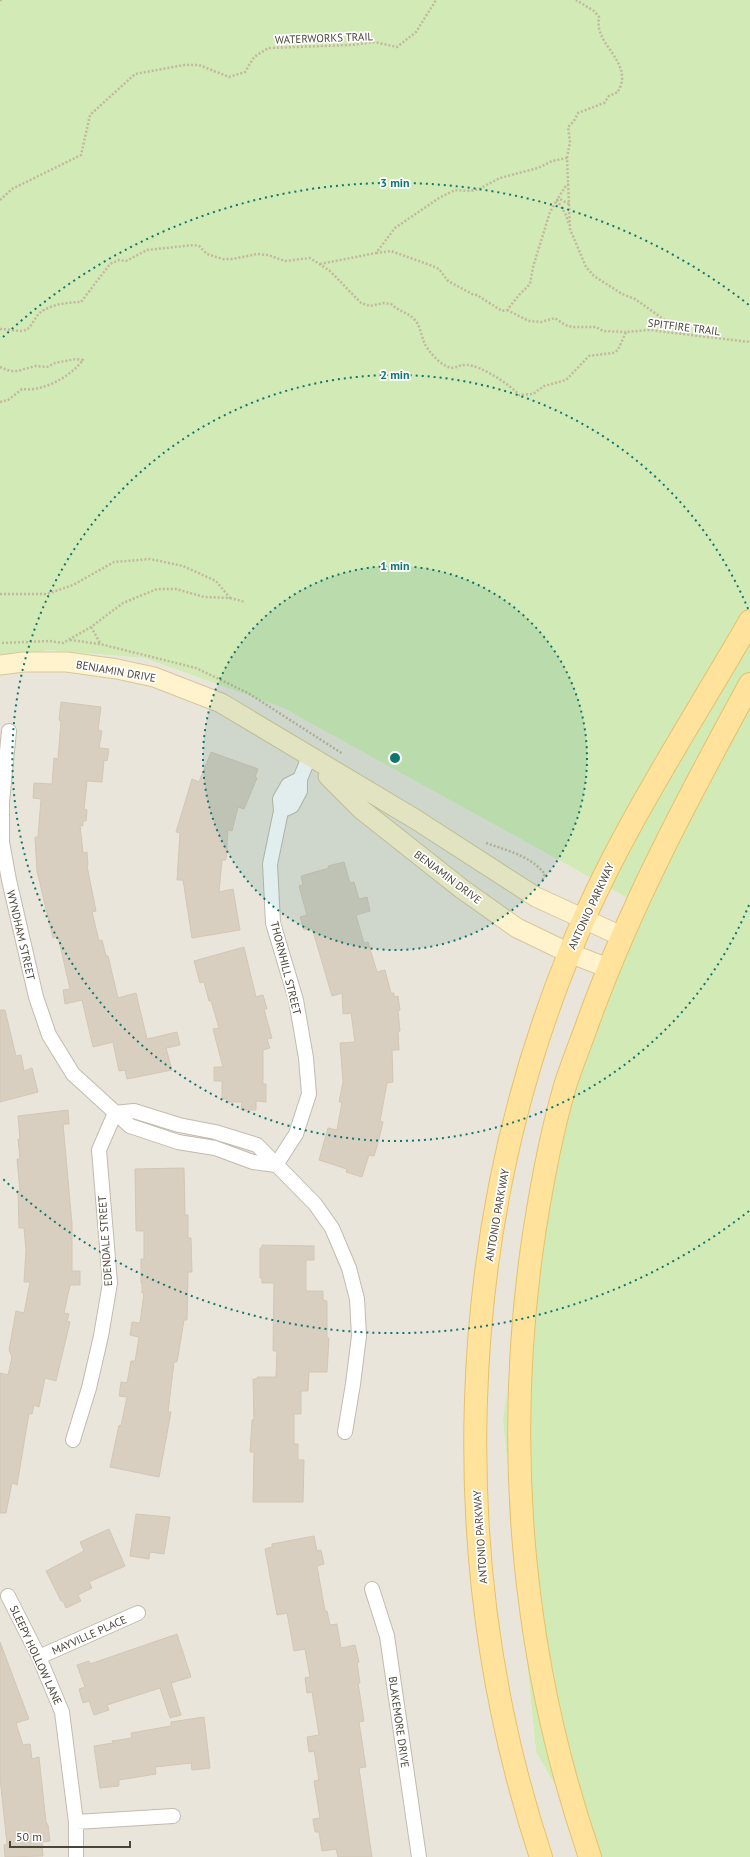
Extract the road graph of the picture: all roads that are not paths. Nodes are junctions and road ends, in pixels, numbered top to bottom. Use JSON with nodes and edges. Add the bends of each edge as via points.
{"nodes":[{"id":1,"x":750,"y":621,"type":"edge"},
{"id":2,"x":0,"y":665,"type":"edge"},
{"id":3,"x":750,"y":684,"type":"edge"},
{"id":4,"x":9,"y":731,"type":"dead end"},
{"id":5,"x":309,"y":757,"type":"junction"},
{"id":6,"x":584,"y":920,"type":"junction"},
{"id":7,"x":621,"y":936,"type":"junction"},
{"id":8,"x":569,"y":953,"type":"junction"},
{"id":9,"x":608,"y":968,"type":"junction"},
{"id":10,"x":116,"y":1113,"type":"junction"},
{"id":11,"x":276,"y":1165,"type":"junction"},
{"id":12,"x":345,"y":1432,"type":"dead end"},
{"id":13,"x":73,"y":1440,"type":"dead end"},
{"id":14,"x":372,"y":1589,"type":"dead end"},
{"id":15,"x":8,"y":1596,"type":"dead end"},
{"id":16,"x":138,"y":1613,"type":"dead end"},
{"id":17,"x":39,"y":1657,"type":"junction"},
{"id":18,"x":173,"y":1816,"type":"dead end"},
{"id":19,"x":76,"y":1822,"type":"junction"},
{"id":20,"x":76,"y":1857,"type":"edge"},
{"id":21,"x":419,"y":1857,"type":"edge"},
{"id":22,"x":541,"y":1857,"type":"edge"},
{"id":23,"x":590,"y":1857,"type":"edge"}],
"edges":[{"from":1,"to":6,"type":"main road","name":"ANTONIO PARKWAY","via":[[646,795],[610,863]]},
{"from":2,"to":5,"type":"main road","name":"BENJAMIN DRIVE","via":[[67,662],[154,677],[221,703]]},
{"from":3,"to":7,"type":"main road","via":[[663,844]]},
{"from":4,"to":10,"type":"street","name":"WYNDHAM STREET","via":[[2,802],[2,842],[27,966],[49,1035],[73,1074]]},
{"from":5,"to":6,"type":"main road","name":"BENJAMIN DRIVE","via":[[414,819],[536,897]]},
{"from":5,"to":8,"type":"main road","name":"BENJAMIN DRIVE","via":[[362,810],[462,889],[517,928]]},
{"from":5,"to":11,"type":"street","name":"THORNHILL STREET","via":[[300,779],[300,792],[292,806],[281,811],[270,864],[273,923],[296,1000],[309,1094],[296,1134]]},
{"from":6,"to":7,"type":"main road","name":"BENJAMIN DRIVE"},
{"from":6,"to":8,"type":"main road","name":"ANTONIO PARKWAY"},
{"from":7,"to":9,"type":"main road"},
{"from":8,"to":9,"type":"main road","name":"BENJAMIN DRIVE"},
{"from":8,"to":22,"type":"main road","name":"ANTONIO PARKWAY","via":[[544,1021],[517,1110],[499,1192],[484,1295],[475,1391],[475,1476],[481,1564],[492,1652],[507,1736]]},
{"from":9,"to":23,"type":"main road","via":[[565,1086],[538,1202],[523,1322],[518,1405],[518,1470],[532,1615],[557,1751]]},
{"from":10,"to":11,"type":"street","via":[[134,1111],[179,1125],[215,1132],[257,1146]]},
{"from":10,"to":13,"type":"street","name":"EDENDALE STREET","via":[[99,1150],[110,1282],[89,1388]]},
{"from":11,"to":12,"type":"street","via":[[315,1204],[332,1228],[349,1268],[357,1299],[359,1336]]},
{"from":14,"to":21,"type":"street","name":"BLAKEMORE DRIVE","via":[[387,1636]]},
{"from":15,"to":17,"type":"street","name":"SLEEPY HOLLOW LANE"},
{"from":16,"to":17,"type":"street","name":"MAYVILLE PLACE"},
{"from":17,"to":19,"type":"street","name":"SLEEPY HOLLOW LANE","via":[[62,1712]]},
{"from":18,"to":19,"type":"street"},
{"from":19,"to":20,"type":"street","name":"SLEEPY HOLLOW LANE"}]}
